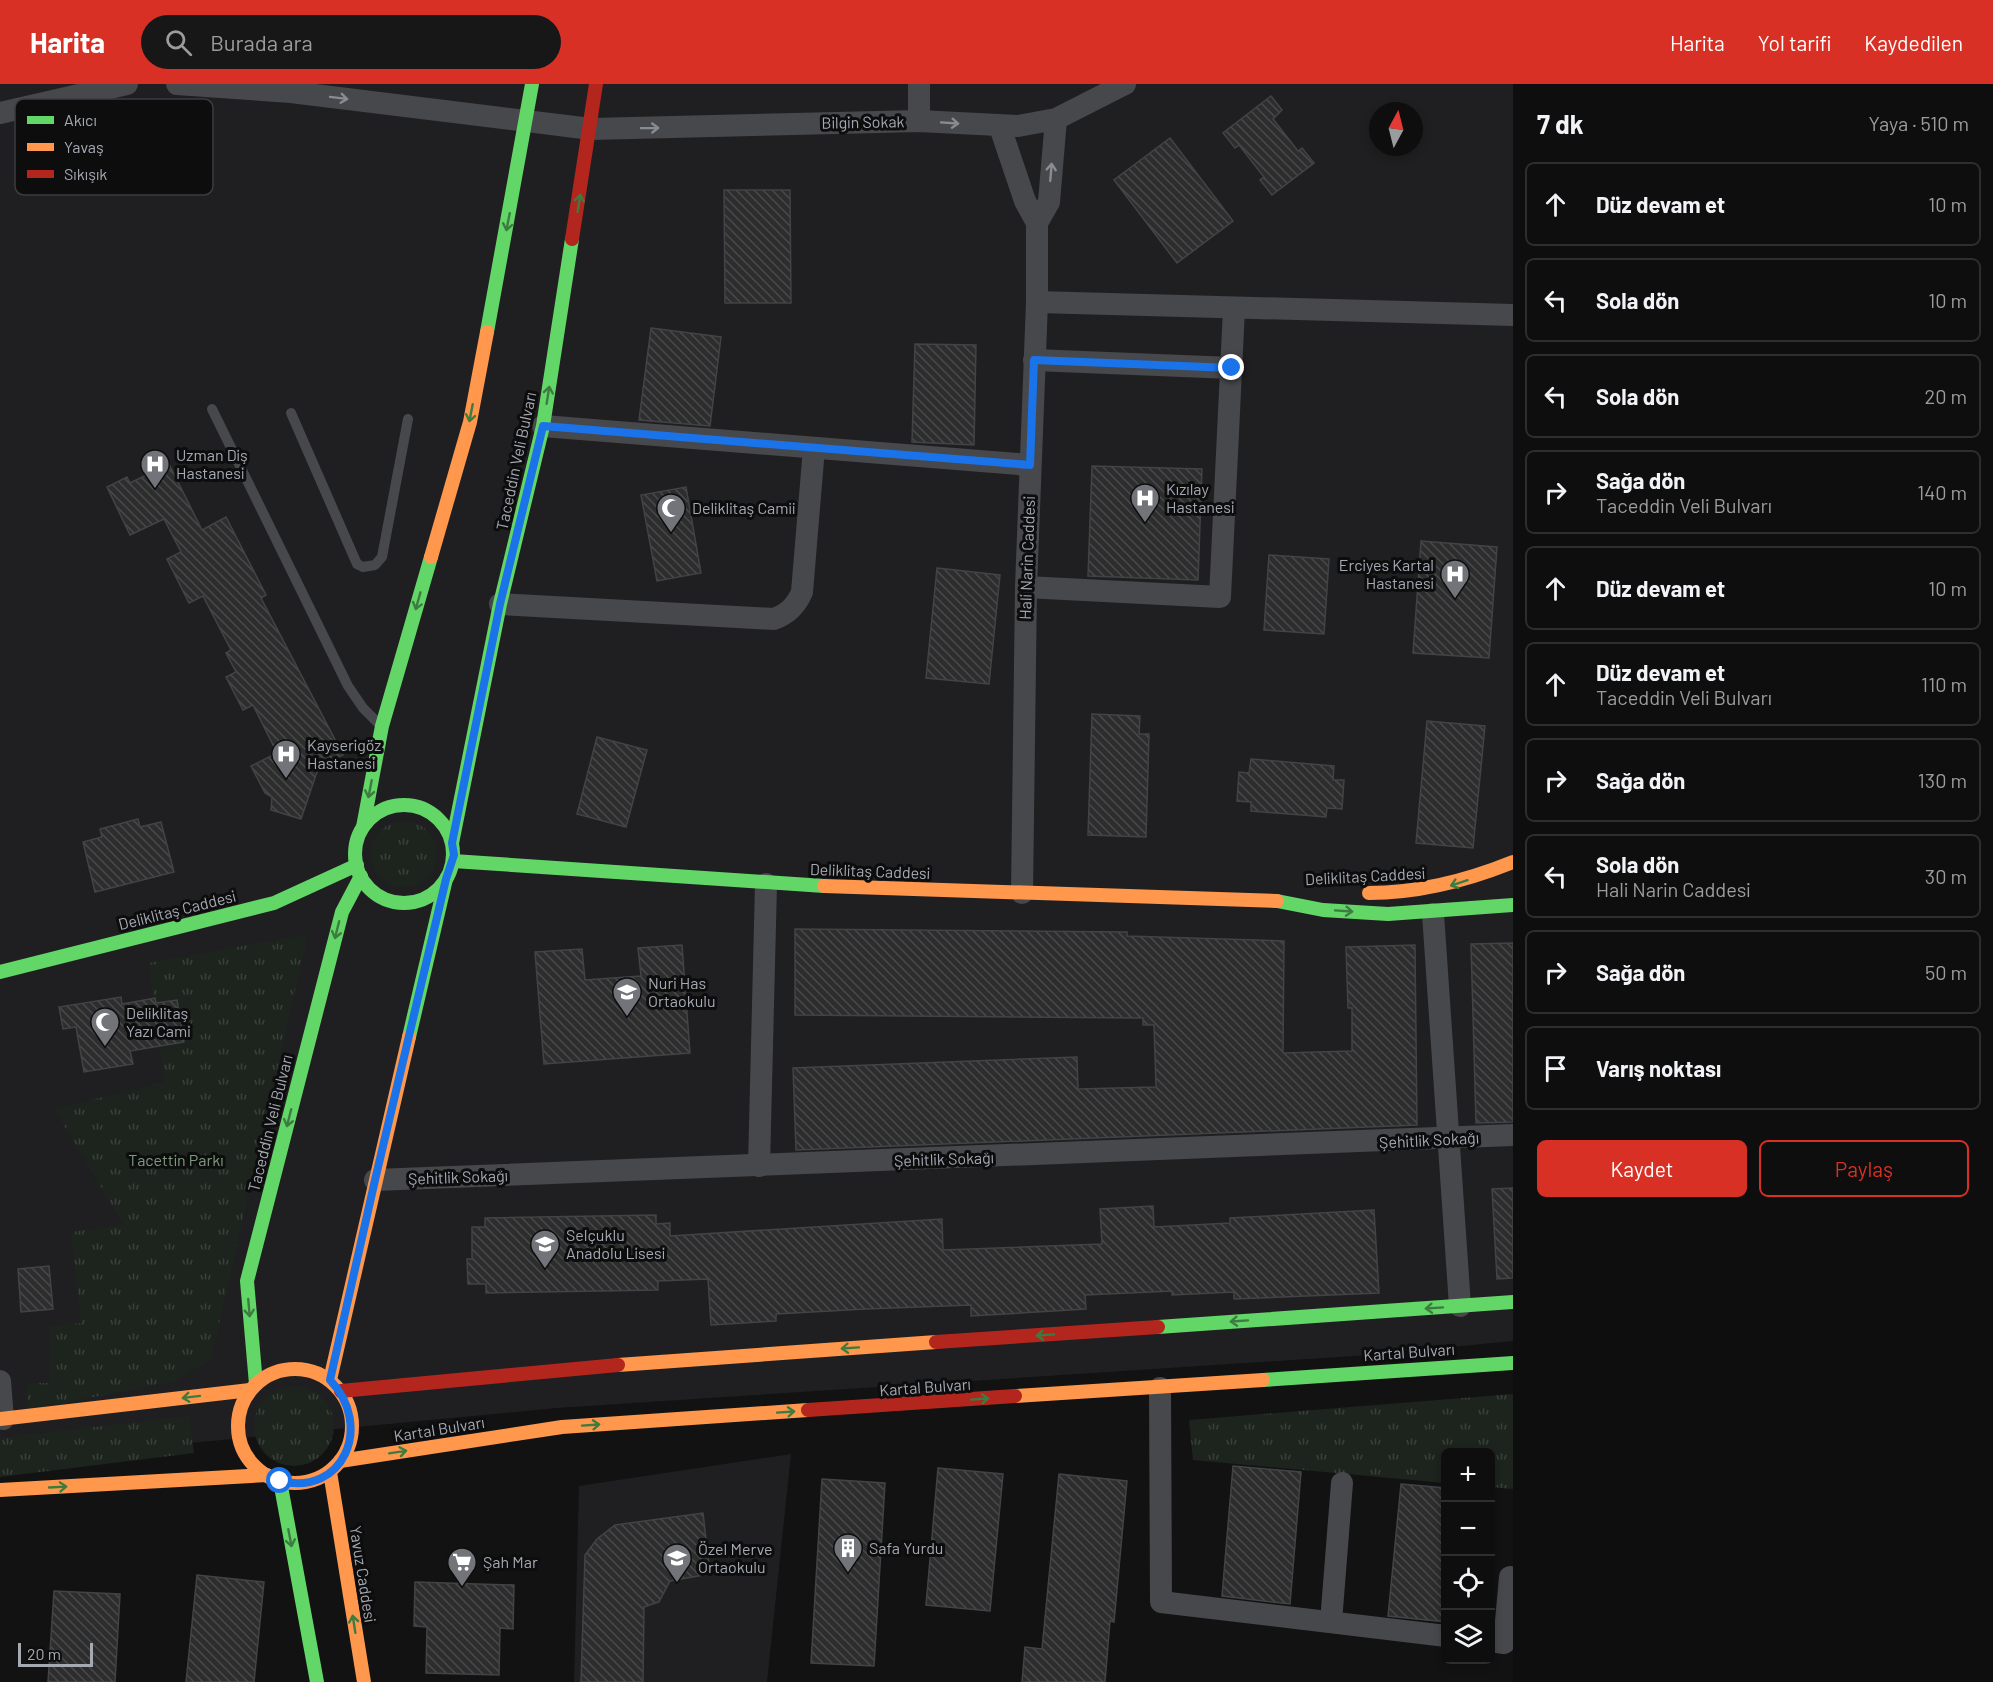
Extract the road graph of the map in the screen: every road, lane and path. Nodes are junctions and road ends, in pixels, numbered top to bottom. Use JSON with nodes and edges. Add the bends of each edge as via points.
{"nodes":[{"id":1,"x":128,"y":84,"type":"edge"},
{"id":2,"x":177,"y":84,"type":"edge"},
{"id":3,"x":532,"y":84,"type":"edge"},
{"id":4,"x":597,"y":84,"type":"edge"},
{"id":5,"x":920,"y":84,"type":"edge"},
{"id":6,"x":1125,"y":84,"type":"edge"},
{"id":7,"x":292,"y":88,"type":"edge"},
{"id":8,"x":62,"y":99,"type":"edge"},
{"id":9,"x":15,"y":110,"type":"edge"},
{"id":10,"x":0,"y":113,"type":"edge"},
{"id":11,"x":1056,"y":119,"type":"junction"},
{"id":12,"x":919,"y":121,"type":"junction"},
{"id":13,"x":527,"y":123,"type":"junction"},
{"id":14,"x":1000,"y":127,"type":"junction"},
{"id":15,"x":591,"y":129,"type":"junction"},
{"id":16,"x":1037,"y":222,"type":"junction"},
{"id":17,"x":1037,"y":302,"type":"junction"},
{"id":18,"x":1234,"y":309,"type":"junction"},
{"id":19,"x":1513,"y":315,"type":"edge"},
{"id":20,"x":1034,"y":360,"type":"junction"},
{"id":21,"x":1232,"y":368,"type":"junction"},
{"id":22,"x":212,"y":409,"type":"dead end"},
{"id":23,"x":291,"y":413,"type":"dead end"},
{"id":24,"x":408,"y":419,"type":"dead end"},
{"id":25,"x":543,"y":426,"type":"junction"},
{"id":26,"x":814,"y":448,"type":"junction"},
{"id":27,"x":1030,"y":465,"type":"junction"},
{"id":28,"x":1026,"y":587,"type":"junction"},
{"id":29,"x":500,"y":604,"type":"junction"},
{"id":30,"x":382,"y":726,"type":"junction"},
{"id":31,"x":363,"y":827,"type":"junction"},
{"id":32,"x":452,"y":843,"type":"junction"},
{"id":33,"x":453,"y":861,"type":"junction"},
{"id":34,"x":1513,"y":862,"type":"edge"},
{"id":35,"x":359,"y":871,"type":"junction"},
{"id":36,"x":446,"y":879,"type":"junction"},
{"id":37,"x":766,"y":884,"type":"junction"},
{"id":38,"x":1022,"y":893,"type":"junction"},
{"id":39,"x":1314,"y":893,"type":"dead end"},
{"id":40,"x":1350,"y":893,"type":"dead end"},
{"id":41,"x":1287,"y":901,"type":"junction"},
{"id":42,"x":1513,"y":905,"type":"edge"},
{"id":43,"x":1433,"y":914,"type":"junction"},
{"id":44,"x":0,"y":972,"type":"edge"},
{"id":45,"x":1513,"y":1135,"type":"edge"},
{"id":46,"x":1450,"y":1140,"type":"junction"},
{"id":47,"x":759,"y":1166,"type":"junction"},
{"id":48,"x":375,"y":1180,"type":"junction"},
{"id":49,"x":1513,"y":1302,"type":"edge"},
{"id":50,"x":1460,"y":1306,"type":"junction"},
{"id":51,"x":1513,"y":1363,"type":"edge"},
{"id":52,"x":330,"y":1380,"type":"junction"},
{"id":53,"x":0,"y":1381,"type":"edge"},
{"id":54,"x":252,"y":1387,"type":"junction"},
{"id":55,"x":1160,"y":1388,"type":"junction"},
{"id":56,"x":341,"y":1391,"type":"junction"},
{"id":57,"x":2,"y":1419,"type":"edge"},
{"id":58,"x":340,"y":1461,"type":"junction"},
{"id":59,"x":330,"y":1472,"type":"junction"},
{"id":60,"x":273,"y":1478,"type":"junction"},
{"id":61,"x":1342,"y":1483,"type":"dead end"},
{"id":62,"x":0,"y":1490,"type":"edge"},
{"id":63,"x":1513,"y":1578,"type":"edge"},
{"id":64,"x":1331,"y":1622,"type":"junction"},
{"id":65,"x":1441,"y":1635,"type":"edge"},
{"id":66,"x":1495,"y":1642,"type":"edge"},
{"id":67,"x":317,"y":1682,"type":"edge"},
{"id":68,"x":364,"y":1682,"type":"edge"}],
"edges":[{"from":1,"to":8,"type":"street"},
{"from":2,"to":7,"type":"street","name":"Bilgin Sokak"},
{"from":3,"to":13,"type":"street"},
{"from":4,"to":15,"type":"street","name":"Taceddin Veli Bulvarı"},
{"from":5,"to":12,"type":"street"},
{"from":6,"to":11,"type":"street","name":"Bilgin Sokak"},
{"from":7,"to":13,"type":"street","name":"Bilgin Sokak","one_way":true},
{"from":9,"to":10,"type":"street"},
{"from":11,"to":14,"type":"street","name":"Bilgin Sokak"},
{"from":16,"to":11,"type":"street","name":"Hali Narin Caddesi","one_way":true,"via":[[1049,202]]},
{"from":12,"to":14,"type":"street","name":"Bilgin Sokak","one_way":true},
{"from":15,"to":12,"type":"street","name":"Bilgin Sokak","one_way":true},
{"from":13,"to":15,"type":"street","name":"Bilgin Sokak"},
{"from":13,"to":30,"type":"street","one_way":true,"via":[[470,422]]},
{"from":14,"to":16,"type":"street","name":"Hali Narin Caddesi","via":[[1025,201]]},
{"from":25,"to":15,"type":"street","name":"Taceddin Veli Bulvarı","one_way":true},
{"from":16,"to":17,"type":"street","name":"Hali Narin Caddesi"},
{"from":17,"to":18,"type":"street"},
{"from":17,"to":20,"type":"street","name":"Hali Narin Caddesi"},
{"from":18,"to":19,"type":"street"},
{"from":18,"to":21,"type":"street"},
{"from":20,"to":21,"type":"street"},
{"from":20,"to":27,"type":"street","name":"Hali Narin Caddesi"},
{"from":21,"to":28,"type":"street","via":[[1220,597]]},
{"from":22,"to":30,"type":"lane","via":[[348,686]]},
{"from":23,"to":24,"type":"lane","via":[[357,564],[363,567],[375,565],[382,557]]},
{"from":25,"to":26,"type":"street"},
{"from":25,"to":29,"type":"street","name":"Taceddin Veli Bulvarı"},
{"from":26,"to":27,"type":"street"},
{"from":26,"to":29,"type":"street","via":[[802,592],[782,616],[774,619]]},
{"from":27,"to":28,"type":"street","name":"Hali Narin Caddesi"},
{"from":28,"to":38,"type":"street","name":"Hali Narin Caddesi"},
{"from":29,"to":32,"type":"street","name":"Taceddin Veli Bulvarı"},
{"from":30,"to":31,"type":"street","one_way":true},
{"from":31,"to":32,"type":"street","via":[[381,810],[393,806],[419,807],[440,820]]},
{"from":31,"to":35,"type":"street","via":[[356,846]]},
{"from":32,"to":33,"type":"street"},
{"from":33,"to":36,"type":"street"},
{"from":33,"to":37,"type":"street","name":"Deliklitaş Caddesi"},
{"from":34,"to":40,"type":"street","name":"Deliklitaş Caddesi","one_way":true,"via":[[1455,885],[1428,891]]},
{"from":35,"to":36,"type":"street","via":[[379,895],[403,902],[428,897]]},
{"from":35,"to":44,"type":"street","name":"Deliklitaş Caddesi","via":[[274,903]]},
{"from":35,"to":54,"type":"street","name":"Taceddin Veli Bulvarı","one_way":true,"via":[[342,912],[247,1281]]},
{"from":36,"to":48,"type":"street"},
{"from":37,"to":38,"type":"street","name":"Deliklitaş Caddesi"},
{"from":37,"to":47,"type":"street"},
{"from":38,"to":41,"type":"street","name":"Deliklitaş Caddesi"},
{"from":39,"to":41,"type":"street","name":"Deliklitaş Caddesi","via":[[1302,893]]},
{"from":41,"to":43,"type":"street","name":"Deliklitaş Caddesi","one_way":true,"via":[[1304,908]]},
{"from":42,"to":43,"type":"street","name":"Deliklitaş Caddesi"},
{"from":43,"to":46,"type":"street"},
{"from":45,"to":46,"type":"street","name":"Şehitlik Sokağı"},
{"from":46,"to":47,"type":"street","name":"Şehitlik Sokağı"},
{"from":46,"to":50,"type":"street"},
{"from":47,"to":48,"type":"street","name":"Şehitlik Sokağı"},
{"from":48,"to":52,"type":"street"},
{"from":49,"to":50,"type":"street"},
{"from":50,"to":56,"type":"street","one_way":true,"via":[[544,1370]]},
{"from":51,"to":55,"type":"street","name":"Kartal Bulvarı"},
{"from":52,"to":54,"type":"street","via":[[310,1371],[288,1369],[273,1372]]},
{"from":52,"to":56,"type":"street"},
{"from":53,"to":57,"type":"street"},
{"from":54,"to":57,"type":"street","one_way":true},
{"from":54,"to":60,"type":"street","via":[[240,1410],[237,1433],[249,1460]]},
{"from":58,"to":55,"type":"street","name":"Kartal Bulvarı","one_way":true,"via":[[562,1427]]},
{"from":55,"to":64,"type":"street","via":[[1161,1602]]},
{"from":56,"to":58,"type":"street","via":[[352,1426],[348,1448]]},
{"from":58,"to":59,"type":"street"},
{"from":59,"to":60,"type":"street","via":[[302,1483]]},
{"from":68,"to":59,"type":"street","name":"Yavuz Caddesi","one_way":true},
{"from":62,"to":60,"type":"street","one_way":true},
{"from":60,"to":67,"type":"street","one_way":true},
{"from":61,"to":64,"type":"street"},
{"from":63,"to":66,"type":"street","via":[[1510,1577],[1504,1643]]},
{"from":64,"to":65,"type":"street"}]}
